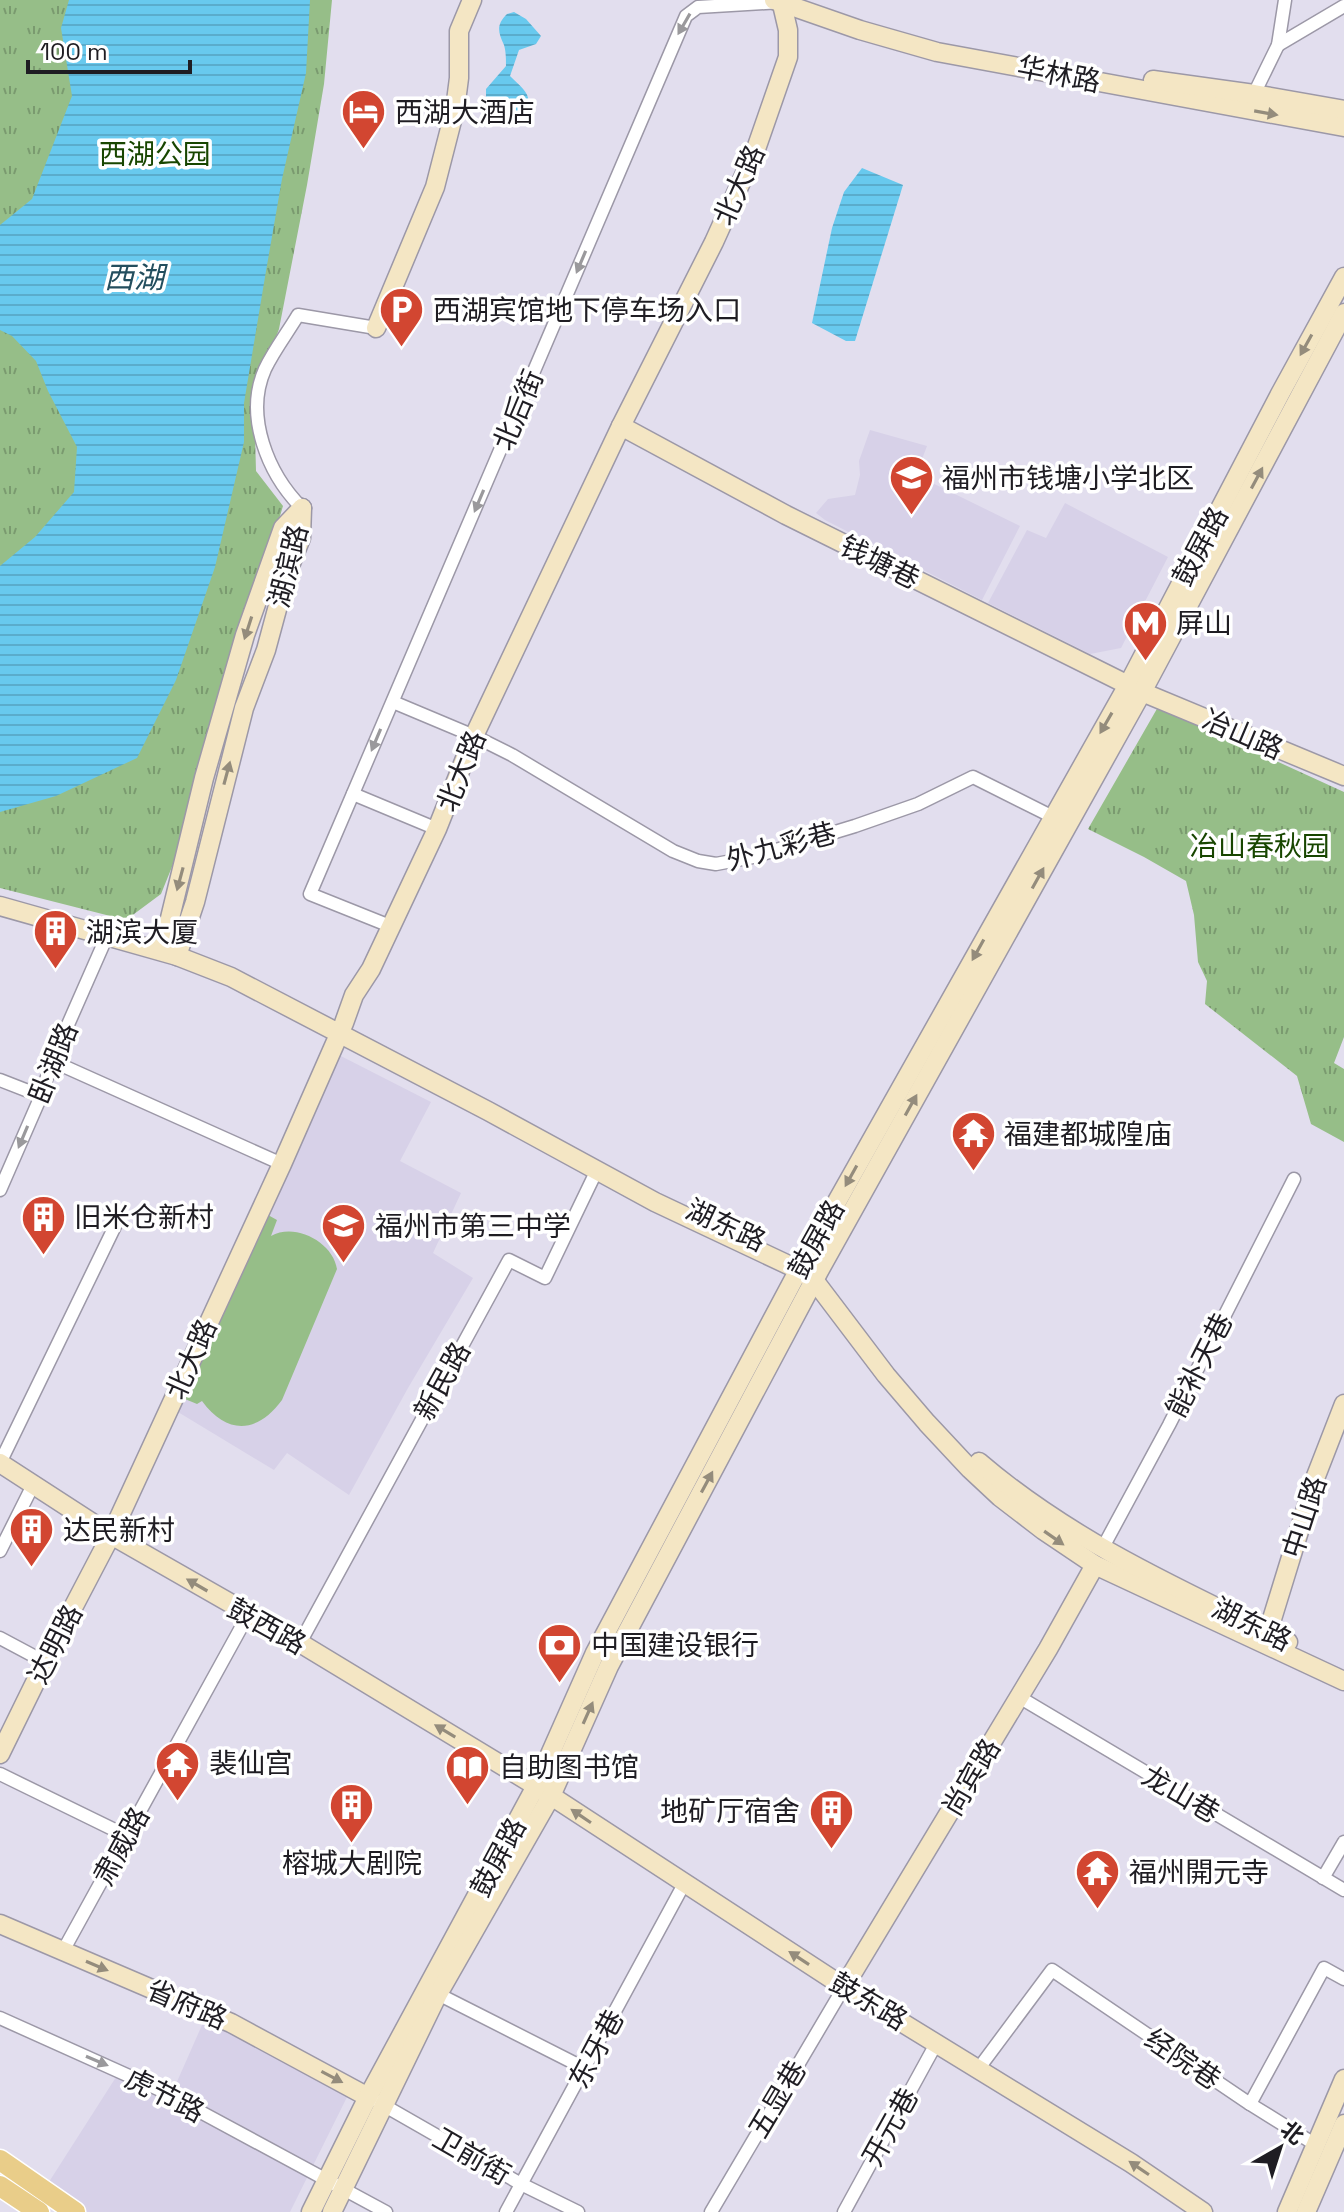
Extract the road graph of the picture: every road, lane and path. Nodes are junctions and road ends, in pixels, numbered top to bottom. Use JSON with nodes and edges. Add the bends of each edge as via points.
{"nodes":[{"id":1,"x":472,"y":0,"type":"edge"},
{"id":2,"x":783,"y":0,"type":"edge"},
{"id":3,"x":1285,"y":0,"type":"edge"},
{"id":4,"x":1344,"y":6,"type":"edge"},
{"id":5,"x":1278,"y":45,"type":"junction"},
{"id":6,"x":1254,"y":94,"type":"junction"},
{"id":7,"x":1344,"y":110,"type":"edge"},
{"id":8,"x":1344,"y":127,"type":"edge"},
{"id":9,"x":1344,"y":277,"type":"edge"},
{"id":10,"x":1344,"y":313,"type":"edge"},
{"id":11,"x":376,"y":328,"type":"joint"},
{"id":12,"x":621,"y":426,"type":"junction"},
{"id":13,"x":302,"y":508,"type":"joint"},
{"id":14,"x":1135,"y":688,"type":"junction"},
{"id":15,"x":393,"y":702,"type":"junction"},
{"id":16,"x":474,"y":736,"type":"junction"},
{"id":17,"x":1344,"y":776,"type":"edge"},
{"id":18,"x":353,"y":794,"type":"junction"},
{"id":19,"x":1053,"y":817,"type":"junction"},
{"id":20,"x":437,"y":829,"type":"junction"},
{"id":21,"x":0,"y":895,"type":"edge"},
{"id":22,"x":0,"y":906,"type":"edge"},
{"id":23,"x":390,"y":926,"type":"junction"},
{"id":24,"x":107,"y":936,"type":"junction"},
{"id":25,"x":171,"y":948,"type":"junction"},
{"id":26,"x":342,"y":1028,"type":"junction"},
{"id":27,"x":52,"y":1061,"type":"junction"},
{"id":28,"x":0,"y":1080,"type":"edge"},
{"id":29,"x":41,"y":1096,"type":"junction"},
{"id":30,"x":282,"y":1164,"type":"junction"},
{"id":31,"x":596,"y":1172,"type":"junction"},
{"id":32,"x":1294,"y":1179,"type":"dead end"},
{"id":33,"x":0,"y":1190,"type":"edge"},
{"id":34,"x":117,"y":1222,"type":"dead end"},
{"id":35,"x":809,"y":1270,"type":"junction"},
{"id":36,"x":1344,"y":1404,"type":"edge"},
{"id":37,"x":0,"y":1463,"type":"edge"},
{"id":38,"x":33,"y":1485,"type":"junction"},
{"id":39,"x":111,"y":1535,"type":"junction"},
{"id":40,"x":0,"y":1551,"type":"edge"},
{"id":41,"x":1098,"y":1557,"type":"junction"},
{"id":42,"x":248,"y":1615,"type":"junction"},
{"id":43,"x":1268,"y":1632,"type":"junction"},
{"id":44,"x":0,"y":1638,"type":"edge"},
{"id":45,"x":300,"y":1643,"type":"junction"},
{"id":46,"x":45,"y":1662,"type":"junction"},
{"id":47,"x":1344,"y":1668,"type":"edge"},
{"id":48,"x":1344,"y":1681,"type":"edge"},
{"id":49,"x":1019,"y":1697,"type":"junction"},
{"id":50,"x":0,"y":1754,"type":"edge"},
{"id":51,"x":0,"y":1774,"type":"edge"},
{"id":52,"x":544,"y":1791,"type":"junction"},
{"id":53,"x":127,"y":1836,"type":"junction"},
{"id":54,"x":1344,"y":1842,"type":"edge"},
{"id":55,"x":1323,"y":1878,"type":"junction"},
{"id":56,"x":684,"y":1884,"type":"junction"},
{"id":57,"x":1344,"y":1890,"type":"edge"},
{"id":58,"x":0,"y":1924,"type":"edge"},
{"id":59,"x":63,"y":1951,"type":"junction"},
{"id":60,"x":1344,"y":1979,"type":"edge"},
{"id":61,"x":844,"y":1987,"type":"junction"},
{"id":62,"x":438,"y":1994,"type":"junction"},
{"id":63,"x":0,"y":2018,"type":"edge"},
{"id":64,"x":937,"y":2042,"type":"junction"},
{"id":65,"x":979,"y":2068,"type":"junction"},
{"id":66,"x":586,"y":2069,"type":"junction"},
{"id":67,"x":1344,"y":2079,"type":"edge"},
{"id":68,"x":376,"y":2101,"type":"junction"},
{"id":69,"x":1250,"y":2104,"type":"junction"},
{"id":70,"x":1344,"y":2124,"type":"edge"},
{"id":71,"x":1316,"y":2145,"type":"junction"},
{"id":72,"x":0,"y":2160,"type":"edge"},
{"id":73,"x":521,"y":2184,"type":"junction"},
{"id":74,"x":334,"y":2185,"type":"junction"},
{"id":75,"x":0,"y":2186,"type":"edge"},
{"id":76,"x":39,"y":2212,"type":"edge"},
{"id":77,"x":75,"y":2212,"type":"edge"},
{"id":78,"x":311,"y":2212,"type":"edge"},
{"id":79,"x":332,"y":2212,"type":"edge"},
{"id":80,"x":386,"y":2212,"type":"edge"},
{"id":81,"x":506,"y":2212,"type":"edge"},
{"id":82,"x":578,"y":2212,"type":"edge"},
{"id":83,"x":711,"y":2212,"type":"edge"},
{"id":84,"x":844,"y":2212,"type":"edge"},
{"id":85,"x":1203,"y":2212,"type":"edge"},
{"id":86,"x":1287,"y":2212,"type":"edge"},
{"id":87,"x":1306,"y":2212,"type":"edge"}],
"edges":[{"from":1,"to":11,"type":"main road","via":[[459,31],[455,109],[435,187]]},
{"from":2,"to":6,"type":"main road","name":"华林路","via":[[979,54]]},
{"from":2,"to":8,"type":"main road","name":"华林路","one_way":true,"via":[[937,52]]},
{"from":2,"to":12,"type":"main road","name":"北大路","via":[[788,57],[756,149]]},
{"from":2,"to":15,"type":"street","name":"北后街","one_way":true,"via":[[698,7],[686,16]]},
{"from":3,"to":5,"type":"street"},
{"from":4,"to":5,"type":"street"},
{"from":5,"to":6,"type":"street"},
{"from":6,"to":7,"type":"main road","name":"华林路"},
{"from":9,"to":14,"type":"main road","name":"鼓屏路","one_way":true,"via":[[1280,394]]},
{"from":14,"to":10,"type":"main road","name":"鼓屏路","one_way":true},
{"from":11,"to":13,"type":"street","via":[[298,315],[265,369],[257,409],[264,448]]},
{"from":12,"to":14,"type":"main road","name":"钱塘巷","via":[[786,515]]},
{"from":12,"to":16,"type":"main road","name":"北大路"},
{"from":13,"to":25,"type":"main road","name":"湖滨路","via":[[283,528],[245,635],[204,778]]},
{"from":14,"to":17,"type":"main road","name":"冶山路"},
{"from":14,"to":19,"type":"main road","name":"鼓屏路","one_way":true},
{"from":35,"to":14,"type":"main road","name":"鼓屏路","one_way":true},
{"from":15,"to":16,"type":"street","name":"外九彩巷"},
{"from":15,"to":18,"type":"street","name":"北后街","one_way":true},
{"from":16,"to":19,"type":"street","name":"外九彩巷","via":[[673,851],[716,864],[855,826],[973,777]]},
{"from":16,"to":20,"type":"main road","name":"北大路"},
{"from":18,"to":20,"type":"street"},
{"from":18,"to":23,"type":"street","name":"北后街","via":[[310,894]]},
{"from":19,"to":35,"type":"main road","name":"鼓屏路","one_way":true},
{"from":20,"to":23,"type":"main road","name":"北大路"},
{"from":21,"to":25,"type":"main road"},
{"from":22,"to":24,"type":"main road"},
{"from":23,"to":26,"type":"main road","name":"北大路"},
{"from":24,"to":25,"type":"main road"},
{"from":24,"to":27,"type":"street","name":"卧湖路"},
{"from":25,"to":26,"type":"main road","name":"湖东路","via":[[235,969]]},
{"from":26,"to":30,"type":"main road","name":"北大路"},
{"from":26,"to":31,"type":"main road","name":"湖东路"},
{"from":26,"to":35,"type":"main road","name":"湖东路"},
{"from":27,"to":29,"type":"street","name":"卧湖路"},
{"from":27,"to":30,"type":"street"},
{"from":28,"to":29,"type":"street"},
{"from":29,"to":33,"type":"street","name":"卧湖路","one_way":true},
{"from":30,"to":39,"type":"main road","name":"北大路"},
{"from":31,"to":35,"type":"main road","name":"湖东路"},
{"from":31,"to":45,"type":"street","name":"新民路","via":[[545,1278],[509,1260]]},
{"from":32,"to":41,"type":"street","name":"能补天巷"},
{"from":34,"to":37,"type":"street"},
{"from":35,"to":41,"type":"main road","name":"湖东路","via":[[886,1375],[970,1469],[1032,1522]]},
{"from":35,"to":52,"type":"main road","name":"鼓屏路"},
{"from":36,"to":43,"type":"main road","name":"中山路"},
{"from":37,"to":38,"type":"main road","name":"鼓西路"},
{"from":38,"to":39,"type":"main road","name":"鼓西路"},
{"from":38,"to":40,"type":"street"},
{"from":42,"to":39,"type":"main road","name":"鼓西路","one_way":true},
{"from":39,"to":46,"type":"main road","name":"达明路"},
{"from":41,"to":43,"type":"main road","name":"湖东路","via":[[1167,1583]]},
{"from":41,"to":48,"type":"main road","name":"湖东路"},
{"from":41,"to":49,"type":"main road","name":"尚宾路"},
{"from":42,"to":45,"type":"main road","name":"鼓西路"},
{"from":42,"to":53,"type":"street","name":"肃威路"},
{"from":43,"to":47,"type":"main road","name":"湖东路"},
{"from":44,"to":46,"type":"street"},
{"from":52,"to":45,"type":"main road","name":"鼓西路","one_way":true},
{"from":46,"to":50,"type":"main road","name":"达明路"},
{"from":49,"to":55,"type":"street","name":"龙山巷"},
{"from":49,"to":61,"type":"main road","name":"尚宾路"},
{"from":51,"to":53,"type":"street"},
{"from":56,"to":52,"type":"main road","name":"鼓东路","one_way":true},
{"from":52,"to":62,"type":"main road","name":"鼓屏路"},
{"from":52,"to":68,"type":"main road","name":"鼓屏路"},
{"from":53,"to":59,"type":"street","name":"肃威路"},
{"from":54,"to":55,"type":"street"},
{"from":55,"to":57,"type":"street","name":"龙山巷"},
{"from":61,"to":56,"type":"main road","name":"鼓东路","one_way":true},
{"from":56,"to":66,"type":"street","name":"东牙巷"},
{"from":58,"to":59,"type":"main road","name":"省府路"},
{"from":59,"to":68,"type":"main road","name":"省府路","one_way":true,"via":[[231,2023]]},
{"from":60,"to":69,"type":"street","via":[[1324,1968]]},
{"from":61,"to":64,"type":"main road","name":"鼓东路"},
{"from":61,"to":83,"type":"street","name":"五显巷"},
{"from":62,"to":66,"type":"street"},
{"from":62,"to":68,"type":"main road","name":"鼓屏路"},
{"from":63,"to":74,"type":"street","name":"虎节路","one_way":true,"via":[[158,2089]]},
{"from":64,"to":65,"type":"main road","name":"鼓东路"},
{"from":64,"to":84,"type":"street","name":"开元巷"},
{"from":65,"to":69,"type":"street","name":"经院巷","via":[[1052,1970]]},
{"from":85,"to":65,"type":"main road","name":"鼓东路","one_way":true},
{"from":66,"to":73,"type":"street","name":"东牙巷"},
{"from":67,"to":71,"type":"main road"},
{"from":68,"to":73,"type":"street","name":"卫前街"},
{"from":68,"to":74,"type":"main road","name":"鼓屏路"},
{"from":69,"to":71,"type":"street","name":"经院巷"},
{"from":70,"to":87,"type":"main road"},
{"from":71,"to":86,"type":"main road"},
{"from":72,"to":77,"type":"main road"},
{"from":73,"to":81,"type":"street","name":"东牙巷"},
{"from":73,"to":82,"type":"street","name":"卫前街"},
{"from":74,"to":78,"type":"main road","name":"鼓屏路"},
{"from":74,"to":79,"type":"main road"},
{"from":74,"to":80,"type":"street","name":"虎节路"},
{"from":75,"to":76,"type":"main road"}]}
